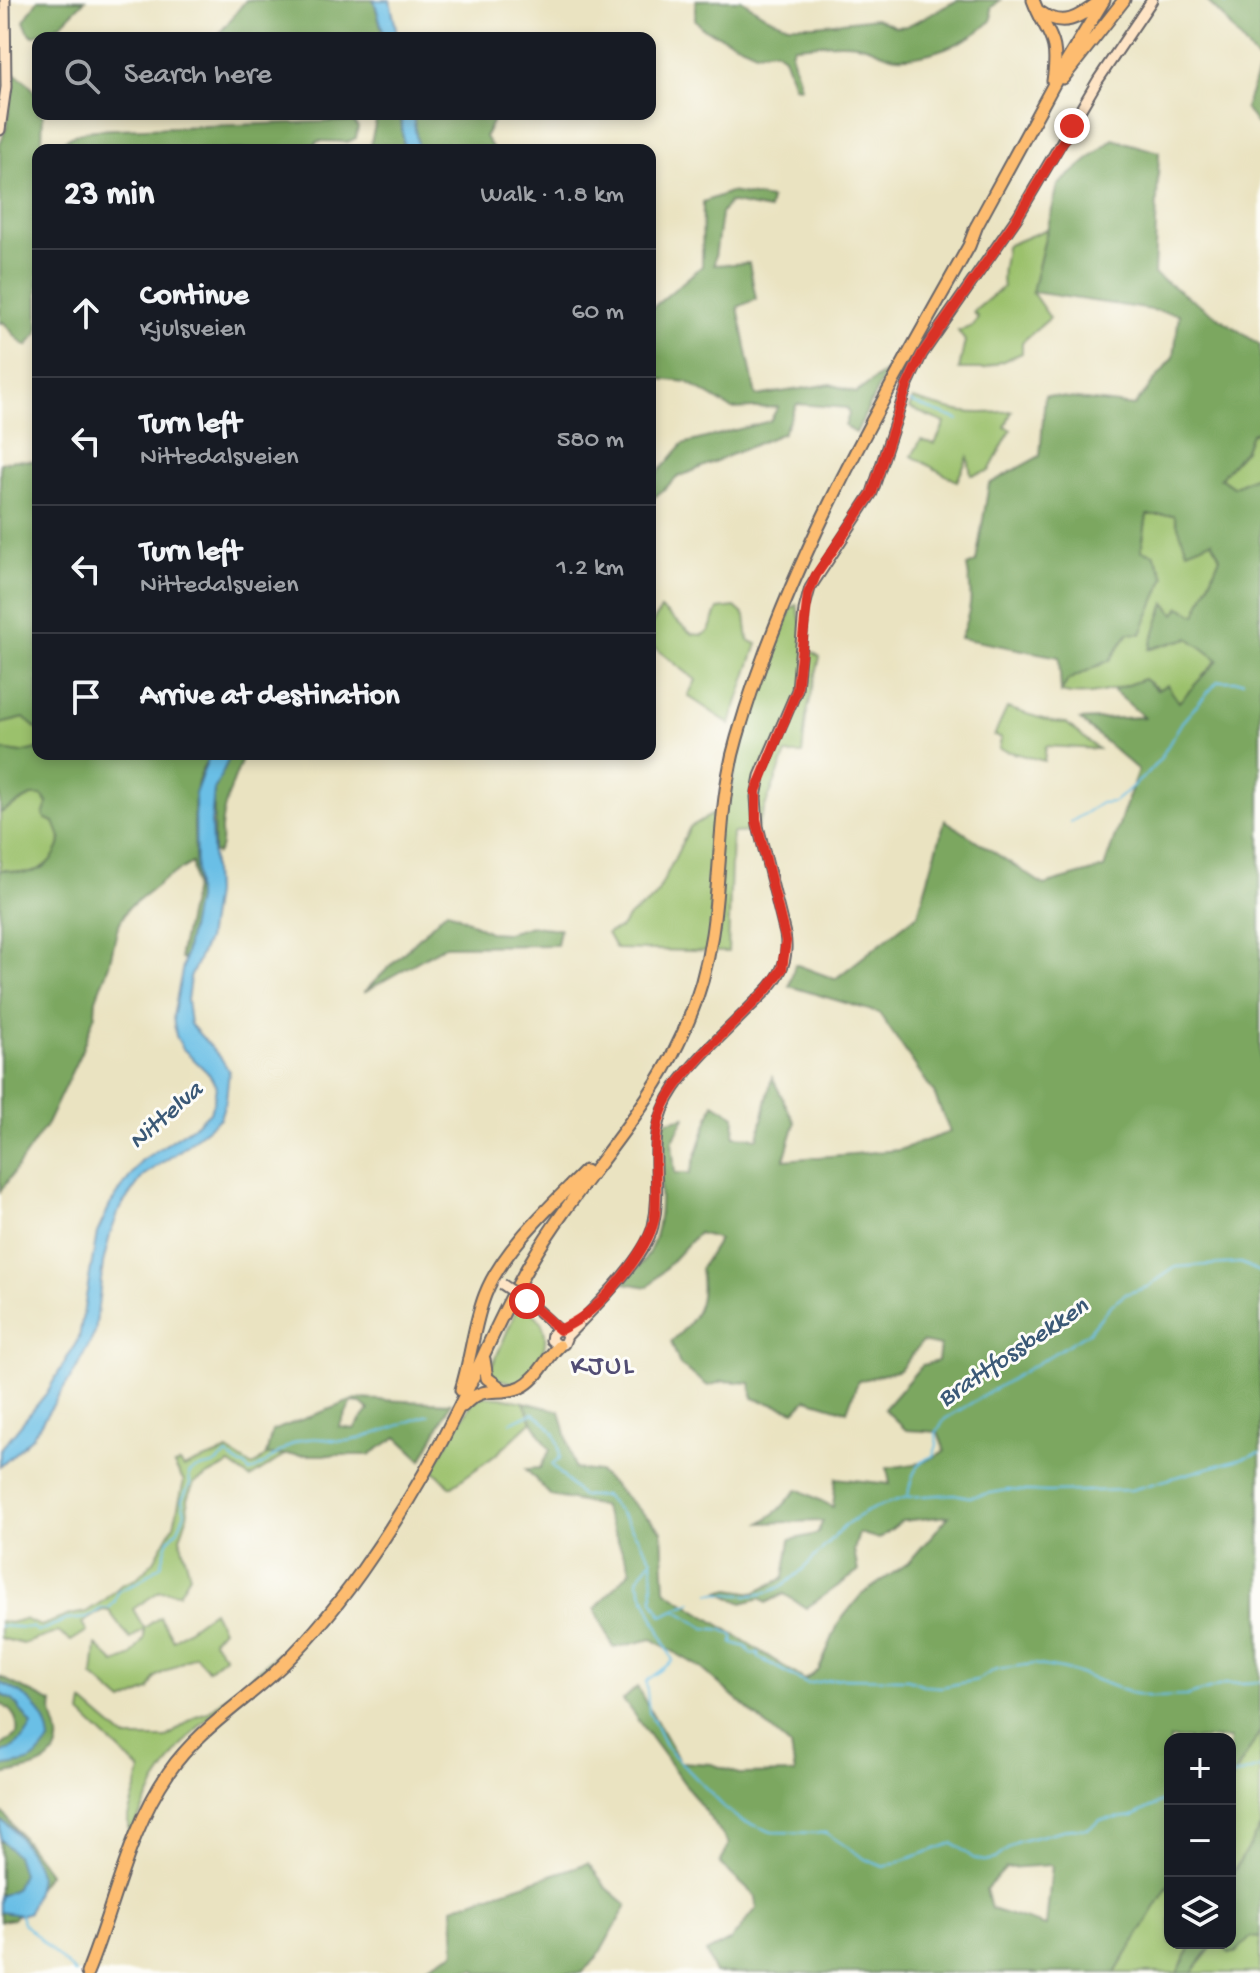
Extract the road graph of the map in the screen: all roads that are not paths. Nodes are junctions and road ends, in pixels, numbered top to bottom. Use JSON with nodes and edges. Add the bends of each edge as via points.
{"nodes":[{"id":1,"x":5,"y":0,"type":"edge"},
{"id":2,"x":1103,"y":0,"type":"edge"},
{"id":3,"x":1124,"y":0,"type":"edge"},
{"id":4,"x":1152,"y":0,"type":"edge"},
{"id":5,"x":1035,"y":5,"type":"edge"},
{"id":6,"x":1051,"y":89,"type":"junction"},
{"id":7,"x":0,"y":130,"type":"edge"},
{"id":8,"x":977,"y":225,"type":"junction"},
{"id":9,"x":602,"y":1153,"type":"junction"},
{"id":10,"x":591,"y":1174,"type":"junction"},
{"id":11,"x":498,"y":1281,"type":"junction"},
{"id":12,"x":558,"y":1336,"type":"junction"},
{"id":13,"x":483,"y":1356,"type":"junction"},
{"id":14,"x":503,"y":1389,"type":"junction"},
{"id":15,"x":457,"y":1412,"type":"junction"},
{"id":16,"x":446,"y":1433,"type":"junction"},
{"id":17,"x":87,"y":1973,"type":"edge"}],
"edges":[{"from":1,"to":7,"type":"main road","via":[[6,87]]},
{"from":2,"to":5,"type":"highway","via":[[1068,21],[1051,19]]},
{"from":2,"to":6,"type":"highway"},
{"from":3,"to":6,"type":"highway"},
{"from":4,"to":12,"type":"main road","via":[[1015,221],[922,354],[872,493],[810,588],[797,690],[756,797],[786,941],[783,965],[668,1100],[655,1139],[651,1232],[584,1317]]},
{"from":5,"to":6,"type":"highway","via":[[1056,49]]},
{"from":6,"to":8,"type":"highway"},
{"from":8,"to":9,"type":"highway","via":[[855,444],[770,630],[726,762],[708,934],[694,992],[662,1065]]},
{"from":8,"to":10,"type":"highway","via":[[848,469],[766,654],[727,777],[712,935],[698,994],[659,1080]]},
{"from":9,"to":10,"type":"highway"},
{"from":9,"to":11,"type":"highway","via":[[523,1239]]},
{"from":10,"to":13,"type":"highway","via":[[530,1262]]},
{"from":11,"to":12,"type":"main road","bridge":true,"via":[[539,1311]]},
{"from":11,"to":16,"type":"highway","via":[[482,1305]]},
{"from":12,"to":14,"type":"highway","via":[[540,1369],[522,1386]]},
{"from":13,"to":14,"type":"highway","via":[[487,1378]]},
{"from":13,"to":15,"type":"highway"},
{"from":14,"to":15,"type":"highway","via":[[477,1393]]},
{"from":15,"to":16,"type":"highway"},
{"from":16,"to":17,"type":"highway","via":[[394,1524],[325,1619],[275,1672],[196,1740],[164,1779],[140,1827]]}]}
